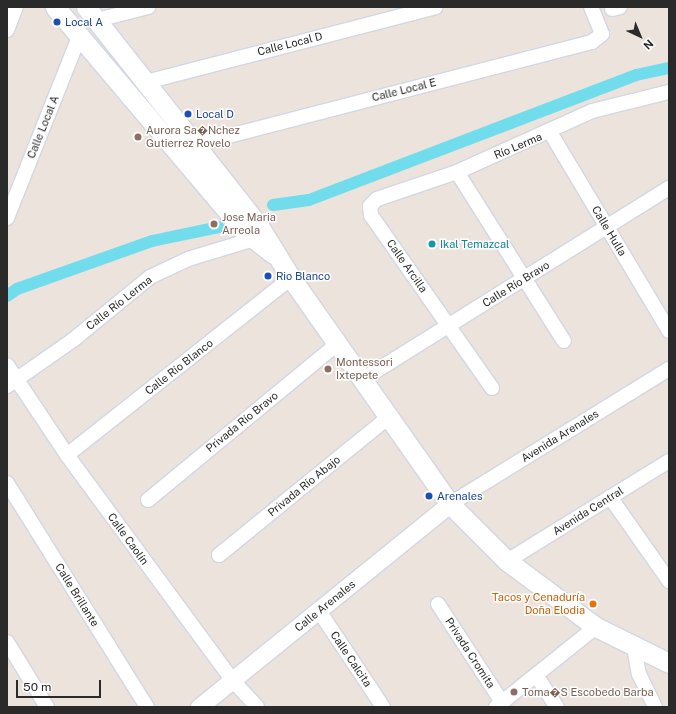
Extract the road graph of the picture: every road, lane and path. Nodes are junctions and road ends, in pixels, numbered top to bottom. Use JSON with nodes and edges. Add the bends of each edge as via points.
{"nodes":[{"id":1,"x":16,"y":7,"type":"edge"},
{"id":2,"x":55,"y":7,"type":"edge"},
{"id":3,"x":148,"y":7,"type":"edge"},
{"id":4,"x":435,"y":7,"type":"edge"},
{"id":5,"x":591,"y":7,"type":"edge"},
{"id":6,"x":91,"y":14,"type":"edge"},
{"id":7,"x":7,"y":30,"type":"edge"},
{"id":8,"x":79,"y":37,"type":"junction"},
{"id":9,"x":146,"y":82,"type":"junction"},
{"id":10,"x":669,"y":92,"type":"edge"},
{"id":11,"x":550,"y":132,"type":"junction"},
{"id":12,"x":196,"y":144,"type":"junction"},
{"id":13,"x":176,"y":150,"type":"junction"},
{"id":14,"x":456,"y":172,"type":"junction"},
{"id":15,"x":669,"y":189,"type":"edge"},
{"id":16,"x":370,"y":206,"type":"joint"},
{"id":17,"x":7,"y":218,"type":"edge"},
{"id":18,"x":606,"y":227,"type":"junction"},
{"id":19,"x":260,"y":238,"type":"junction"},
{"id":20,"x":291,"y":278,"type":"junction"},
{"id":21,"x":524,"y":279,"type":"junction"},
{"id":22,"x":449,"y":325,"type":"junction"},
{"id":23,"x":669,"y":331,"type":"edge"},
{"id":24,"x":564,"y":341,"type":"dead end"},
{"id":25,"x":337,"y":344,"type":"junction"},
{"id":26,"x":7,"y":365,"type":"edge"},
{"id":27,"x":669,"y":369,"type":"edge"},
{"id":28,"x":362,"y":379,"type":"junction"},
{"id":29,"x":13,"y":384,"type":"edge"},
{"id":30,"x":492,"y":388,"type":"dead end"},
{"id":31,"x":389,"y":417,"type":"junction"},
{"id":32,"x":67,"y":455,"type":"junction"},
{"id":33,"x":669,"y":461,"type":"edge"},
{"id":34,"x":7,"y":483,"type":"edge"},
{"id":35,"x":610,"y":496,"type":"junction"},
{"id":36,"x":148,"y":500,"type":"dead end"},
{"id":37,"x":450,"y":504,"type":"junction"},
{"id":38,"x":219,"y":555,"type":"dead end"},
{"id":39,"x":507,"y":561,"type":"junction"},
{"id":40,"x":669,"y":581,"type":"edge"},
{"id":41,"x":438,"y":604,"type":"dead end"},
{"id":42,"x":319,"y":611,"type":"junction"},
{"id":43,"x":596,"y":627,"type":"junction"},
{"id":44,"x":7,"y":642,"type":"edge"},
{"id":45,"x":634,"y":647,"type":"junction"},
{"id":46,"x":669,"y":663,"type":"edge"},
{"id":47,"x":536,"y":675,"type":"junction"},
{"id":48,"x":233,"y":681,"type":"junction"},
{"id":49,"x":499,"y":704,"type":"edge"},
{"id":50,"x":47,"y":707,"type":"edge"},
{"id":51,"x":147,"y":707,"type":"edge"},
{"id":52,"x":199,"y":707,"type":"edge"},
{"id":53,"x":257,"y":707,"type":"edge"},
{"id":54,"x":383,"y":707,"type":"edge"},
{"id":55,"x":558,"y":707,"type":"edge"},
{"id":56,"x":655,"y":707,"type":"edge"}],
"edges":[{"from":1,"to":7,"type":"street"},
{"from":2,"to":8,"type":"main road"},
{"from":3,"to":6,"type":"street"},
{"from":4,"to":9,"type":"street","name":"Calle Local D"},
{"from":5,"to":12,"type":"street","name":"Calle Local E","via":[[602,34],[592,42]]},
{"from":6,"to":9,"type":"main road"},
{"from":8,"to":13,"type":"main road"},
{"from":8,"to":17,"type":"street","name":"Calle Local A"},
{"from":9,"to":12,"type":"main road"},
{"from":10,"to":11,"type":"street","name":"Río Lerma","via":[[592,111]]},
{"from":11,"to":14,"type":"street","name":"Río Lerma"},
{"from":11,"to":18,"type":"street","name":"Calle Hulla"},
{"from":12,"to":13,"type":"street","name":"Calle Local E"},
{"from":12,"to":19,"type":"main road"},
{"from":13,"to":19,"type":"main road"},
{"from":14,"to":16,"type":"street","name":"Río Lerma","via":[[377,199]]},
{"from":14,"to":21,"type":"street"},
{"from":15,"to":18,"type":"street","name":"Calle Río Bravo"},
{"from":16,"to":22,"type":"street","name":"Calle Arcilla","via":[[371,215]]},
{"from":18,"to":21,"type":"street","name":"Calle Río Bravo"},
{"from":18,"to":23,"type":"street","name":"Calle Hulla"},
{"from":19,"to":20,"type":"main road"},
{"from":19,"to":29,"type":"street","name":"Calle Río Lerma","via":[[188,259],[150,277]]},
{"from":20,"to":25,"type":"main road"},
{"from":20,"to":32,"type":"street","name":"Calle Río Blanco"},
{"from":21,"to":22,"type":"street","name":"Calle Río Bravo"},
{"from":21,"to":24,"type":"street"},
{"from":22,"to":28,"type":"street","name":"Calle Río Bravo"},
{"from":22,"to":30,"type":"street","name":"Calle Arcilla"},
{"from":25,"to":28,"type":"main road"},
{"from":25,"to":36,"type":"street","name":"Privada Río Bravo"},
{"from":26,"to":29,"type":"street","name":"Calle Caolín"},
{"from":27,"to":37,"type":"street","name":"Avenida Arenales"},
{"from":28,"to":31,"type":"main road"},
{"from":29,"to":32,"type":"street","name":"Calle Caolín"},
{"from":31,"to":37,"type":"main road"},
{"from":31,"to":38,"type":"street","name":"Privada Río Abajo"},
{"from":32,"to":48,"type":"street","name":"Calle Caolín"},
{"from":33,"to":35,"type":"street","name":"Avenida Central"},
{"from":34,"to":51,"type":"street","name":"Calle Brillante"},
{"from":35,"to":39,"type":"street","name":"Avenida Central"},
{"from":35,"to":40,"type":"street"},
{"from":37,"to":39,"type":"main road"},
{"from":37,"to":42,"type":"street","name":"Calle Arenales"},
{"from":39,"to":43,"type":"main road"},
{"from":41,"to":49,"type":"street","name":"Privada Cromita"},
{"from":42,"to":48,"type":"street","name":"Calle Arenales"},
{"from":42,"to":54,"type":"street","name":"Calle Calcita"},
{"from":43,"to":45,"type":"main road"},
{"from":43,"to":47,"type":"street"},
{"from":44,"to":50,"type":"street"},
{"from":45,"to":46,"type":"main road"},
{"from":45,"to":56,"type":"street","via":[[639,674]]},
{"from":47,"to":49,"type":"street"},
{"from":47,"to":55,"type":"street"},
{"from":48,"to":52,"type":"street","name":"Calle Arenales"},
{"from":48,"to":53,"type":"street","name":"Calle Caolín"}]}
